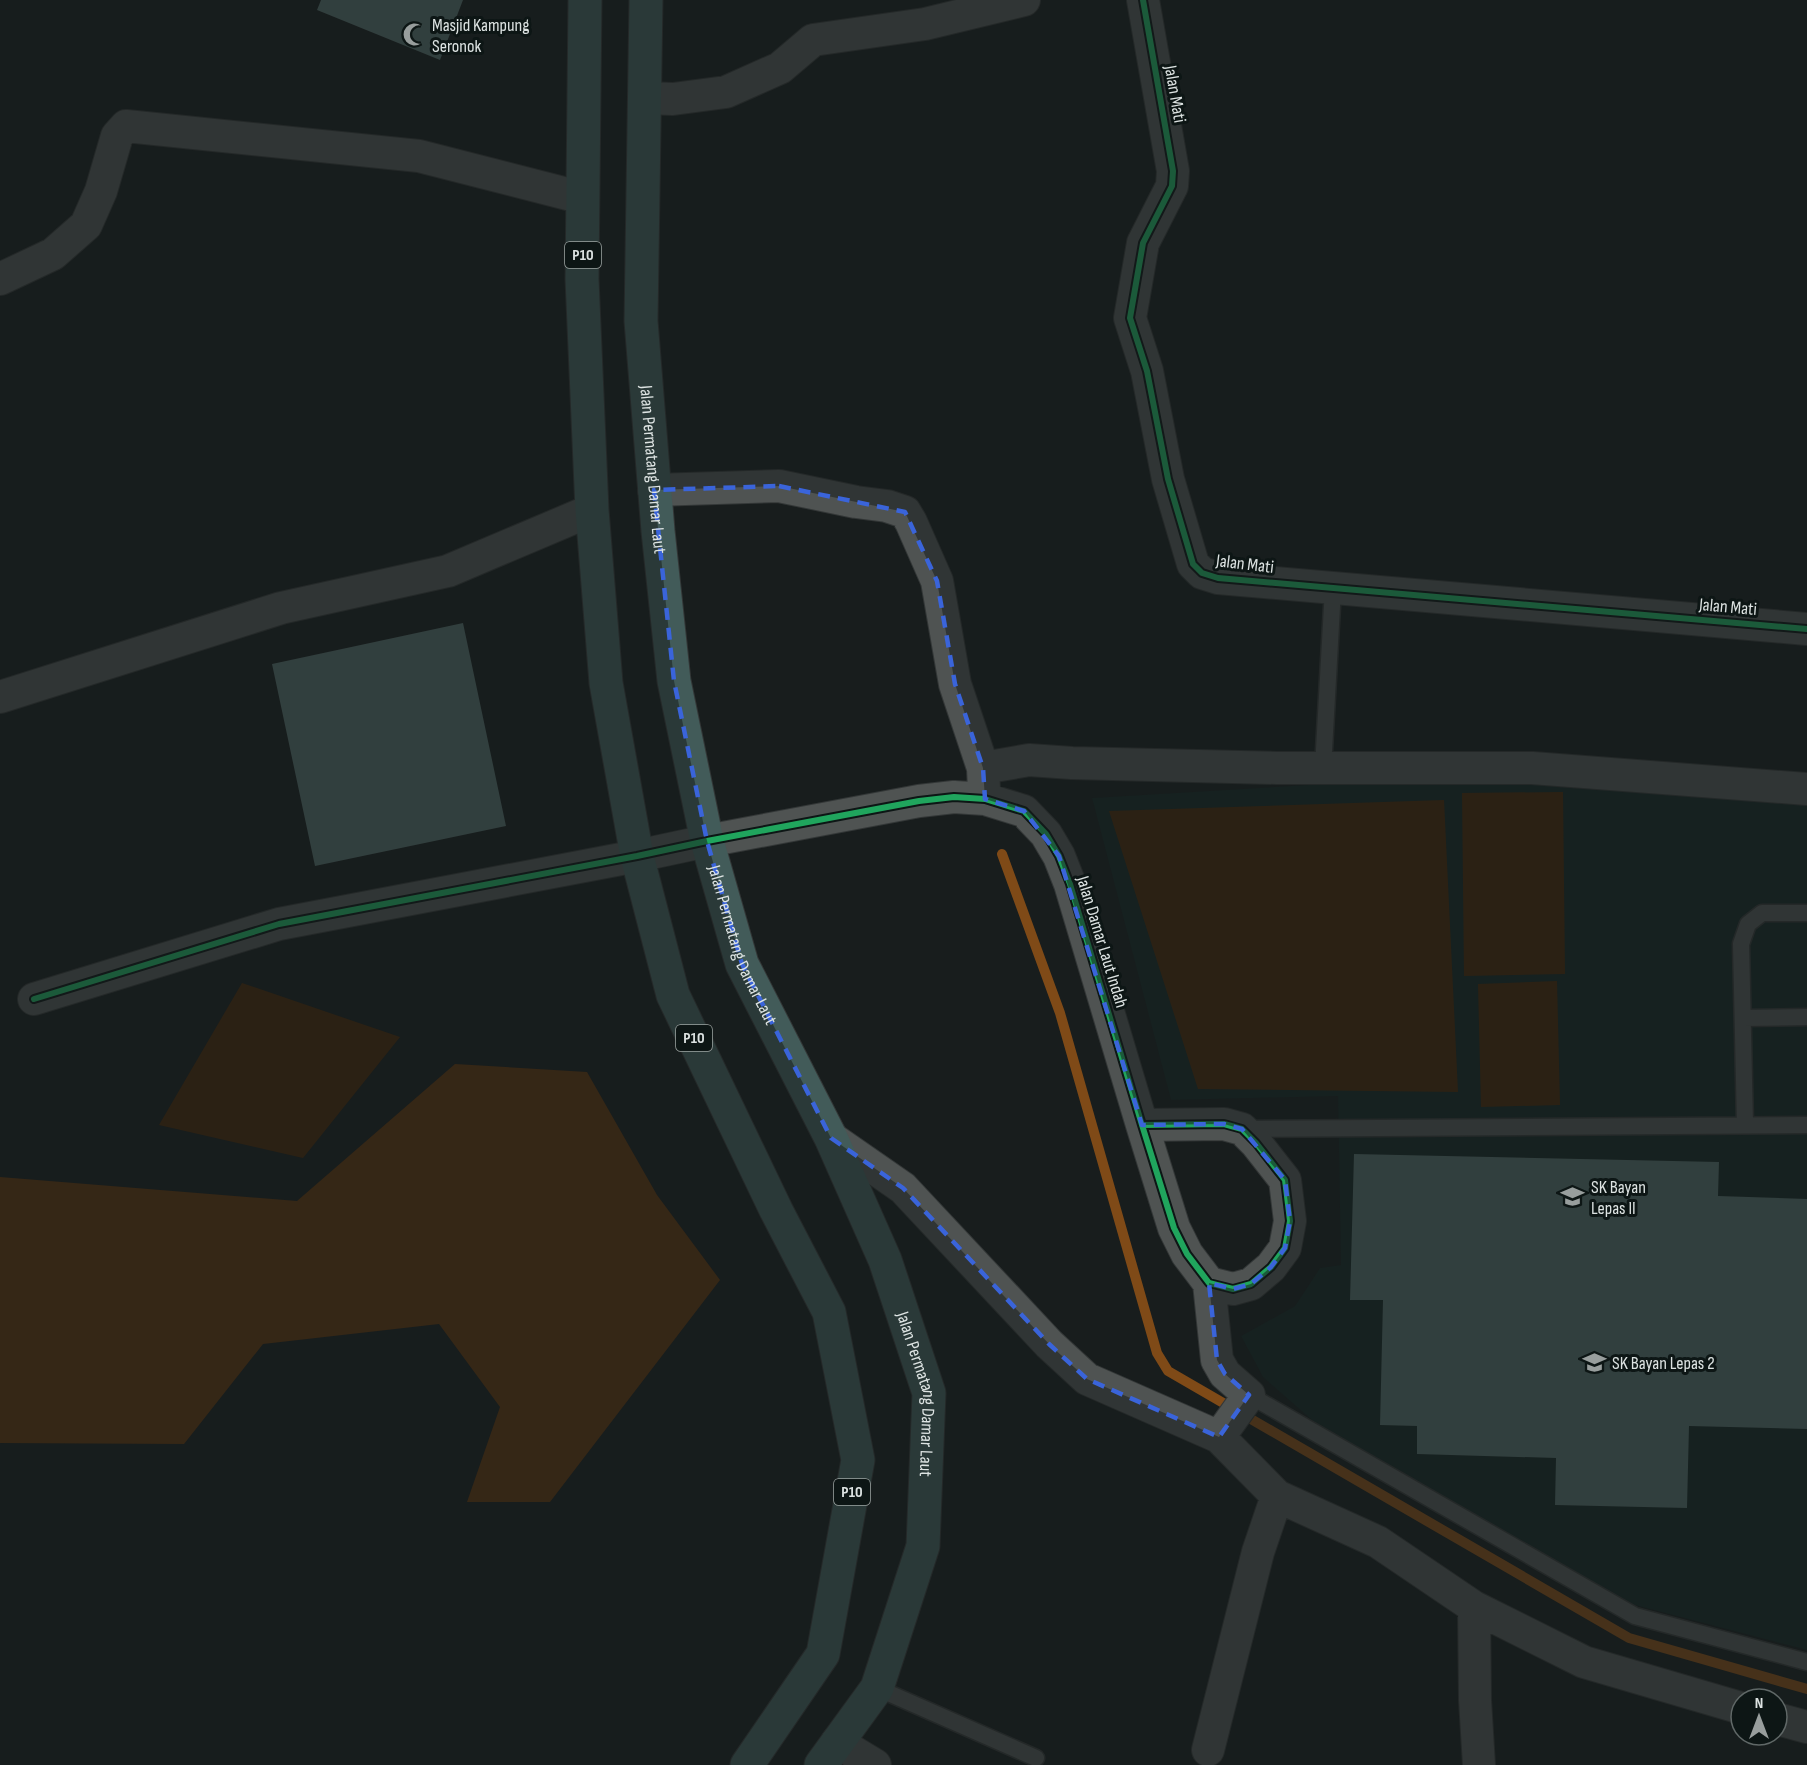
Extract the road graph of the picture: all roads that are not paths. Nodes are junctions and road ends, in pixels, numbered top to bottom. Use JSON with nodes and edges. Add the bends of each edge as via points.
{"nodes":[{"id":1,"x":585,"y":0,"type":"edge"},
{"id":2,"x":646,"y":0,"type":"edge"},
{"id":3,"x":1024,"y":0,"type":"edge"},
{"id":4,"x":1143,"y":0,"type":"edge"},
{"id":5,"x":645,"y":98,"type":"junction"},
{"id":6,"x":583,"y":198,"type":"junction"},
{"id":7,"x":0,"y":279,"type":"edge"},
{"id":8,"x":654,"y":490,"type":"junction"},
{"id":9,"x":592,"y":510,"type":"junction"},
{"id":10,"x":1333,"y":588,"type":"junction"},
{"id":11,"x":1807,"y":629,"type":"edge"},
{"id":12,"x":0,"y":697,"type":"edge"},
{"id":13,"x":983,"y":768,"type":"junction"},
{"id":14,"x":1323,"y":768,"type":"junction"},
{"id":15,"x":1807,"y":789,"type":"edge"},
{"id":16,"x":985,"y":799,"type":"junction"},
{"id":17,"x":707,"y":840,"type":"junction"},
{"id":18,"x":637,"y":856,"type":"junction"},
{"id":19,"x":1807,"y":913,"type":"edge"},
{"id":20,"x":34,"y":999,"type":"dead end"},
{"id":21,"x":1807,"y":1017,"type":"edge"},
{"id":22,"x":1743,"y":1018,"type":"junction"},
{"id":23,"x":1142,"y":1125,"type":"junction"},
{"id":24,"x":1745,"y":1125,"type":"junction"},
{"id":25,"x":1807,"y":1125,"type":"edge"},
{"id":26,"x":1242,"y":1129,"type":"junction"},
{"id":27,"x":831,"y":1138,"type":"junction"},
{"id":28,"x":1209,"y":1283,"type":"junction"},
{"id":29,"x":1234,"y":1415,"type":"junction"},
{"id":30,"x":1277,"y":1496,"type":"junction"},
{"id":31,"x":1474,"y":1607,"type":"junction"},
{"id":32,"x":1807,"y":1662,"type":"edge"},
{"id":33,"x":877,"y":1688,"type":"junction"},
{"id":34,"x":1729,"y":1704,"type":"edge"},
{"id":35,"x":1789,"y":1722,"type":"edge"},
{"id":36,"x":1807,"y":1727,"type":"edge"},
{"id":37,"x":1208,"y":1750,"type":"dead end"},
{"id":38,"x":829,"y":1754,"type":"edge"},
{"id":39,"x":1036,"y":1758,"type":"dead end"},
{"id":40,"x":747,"y":1765,"type":"edge"},
{"id":41,"x":875,"y":1765,"type":"edge"},
{"id":42,"x":1479,"y":1765,"type":"edge"}],
"edges":[{"from":1,"to":6,"type":"highway","number":"P10"},
{"from":2,"to":5,"type":"highway","name":"Jalan Permatang Damar Laut"},
{"from":3,"to":5,"type":"street","via":[[925,24],[813,39],[780,68],[726,92],[673,99]]},
{"from":4,"to":10,"type":"street","name":"Jalan Mati","via":[[1173,171],[1172,186],[1143,243],[1130,318],[1148,371],[1168,479],[1193,564],[1202,573],[1218,578]]},
{"from":5,"to":8,"type":"highway","name":"Jalan Permatang Damar Laut","via":[[641,321]]},
{"from":6,"to":7,"type":"street","via":[[419,156],[126,126],[117,136],[87,225],[53,254]]},
{"from":6,"to":9,"type":"highway","number":"P10","via":[[582,279]]},
{"from":8,"to":13,"type":"street","via":[[779,486],[905,512],[937,581],[955,684]]},
{"from":8,"to":17,"type":"highway","name":"Jalan Permatang Damar Laut","via":[[674,681]]},
{"from":9,"to":12,"type":"street","via":[[448,572],[281,608]]},
{"from":9,"to":18,"type":"highway","number":"P10","via":[[606,683]]},
{"from":10,"to":11,"type":"street","name":"Jalan Mati"},
{"from":10,"to":14,"type":"lane"},
{"from":13,"to":14,"type":"street","via":[[1029,760]]},
{"from":13,"to":16,"type":"street"},
{"from":14,"to":15,"type":"street","via":[[1532,768]]},
{"from":16,"to":17,"type":"street","name":"Jalan Damar Laut Indah","via":[[920,801]]},
{"from":16,"to":23,"type":"street","name":"Jalan Damar Laut Indah","via":[[1024,811],[1046,834],[1059,856]]},
{"from":17,"to":18,"type":"street","name":"Jalan Damar Laut Indah"},
{"from":17,"to":27,"type":"highway","name":"Jalan Permatang Damar Laut","via":[[742,964]]},
{"from":18,"to":20,"type":"street","name":"Jalan Damar Laut Indah","via":[[279,924]]},
{"from":18,"to":40,"type":"highway","number":"P10","via":[[673,995],[829,1312],[858,1460],[823,1654]]},
{"from":19,"to":22,"type":"lane","via":[[1762,913],[1748,924],[1741,944]]},
{"from":21,"to":22,"type":"lane"},
{"from":22,"to":24,"type":"lane"},
{"from":23,"to":26,"type":"street","via":[[1224,1124]]},
{"from":23,"to":28,"type":"street","name":"Jalan Damar Laut Indah","via":[[1174,1228]]},
{"from":24,"to":25,"type":"lane"},
{"from":24,"to":26,"type":"lane"},
{"from":26,"to":28,"type":"street","via":[[1285,1180],[1290,1221],[1285,1248],[1251,1284],[1233,1289]]},
{"from":27,"to":29,"type":"street","via":[[903,1188],[1049,1344],[1087,1379]]},
{"from":27,"to":33,"type":"highway","name":"Jalan Permatang Damar Laut","via":[[885,1260],[929,1393],[923,1546]]},
{"from":28,"to":29,"type":"street","via":[[1217,1360],[1225,1374]]},
{"from":29,"to":30,"type":"street"},
{"from":29,"to":32,"type":"lane","via":[[1635,1616]]},
{"from":30,"to":31,"type":"street","via":[[1378,1542]]},
{"from":30,"to":37,"type":"street","via":[[1258,1552]]},
{"from":31,"to":34,"type":"street","via":[[1584,1662]]},
{"from":31,"to":42,"type":"street"},
{"from":33,"to":38,"type":"highway","name":"Jalan Permatang Damar Laut"},
{"from":33,"to":39,"type":"lane"},
{"from":35,"to":36,"type":"street"},
{"from":38,"to":41,"type":"street"}]}
